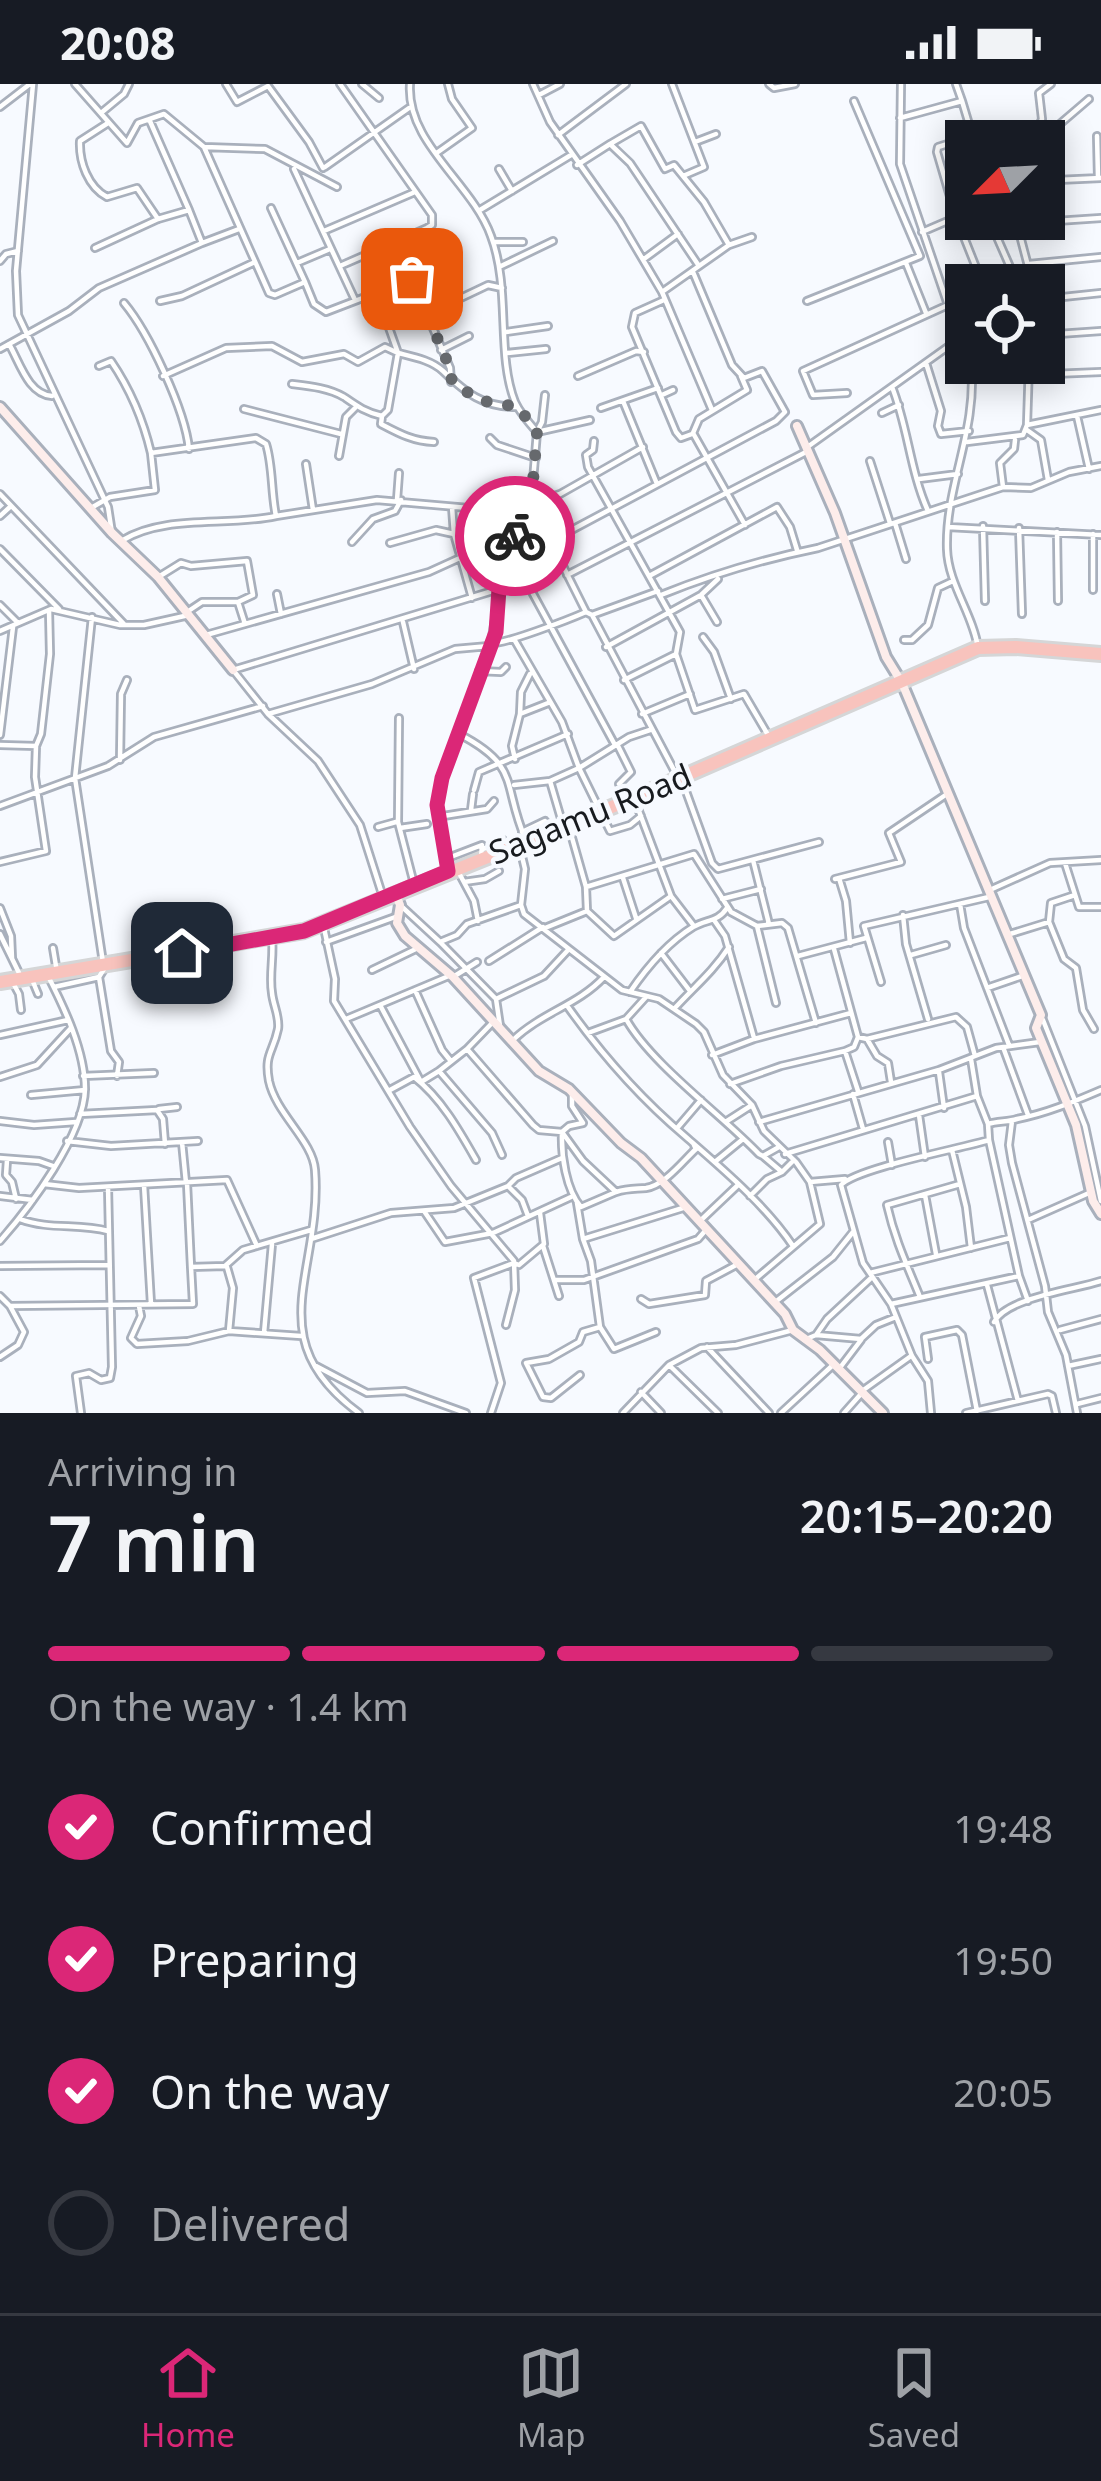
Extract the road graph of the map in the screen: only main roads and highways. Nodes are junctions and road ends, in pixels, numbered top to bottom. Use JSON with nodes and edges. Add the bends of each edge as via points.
{"nodes":[{"id":1,"x":1101,"y":654,"type":"edge"},
{"id":2,"x":16,"y":979,"type":"edge"}],
"edges":[{"from":1,"to":2,"type":"highway","name":"Sagamu Road","via":[[978,648],[634,798],[451,866],[394,903],[272,938]]}]}
